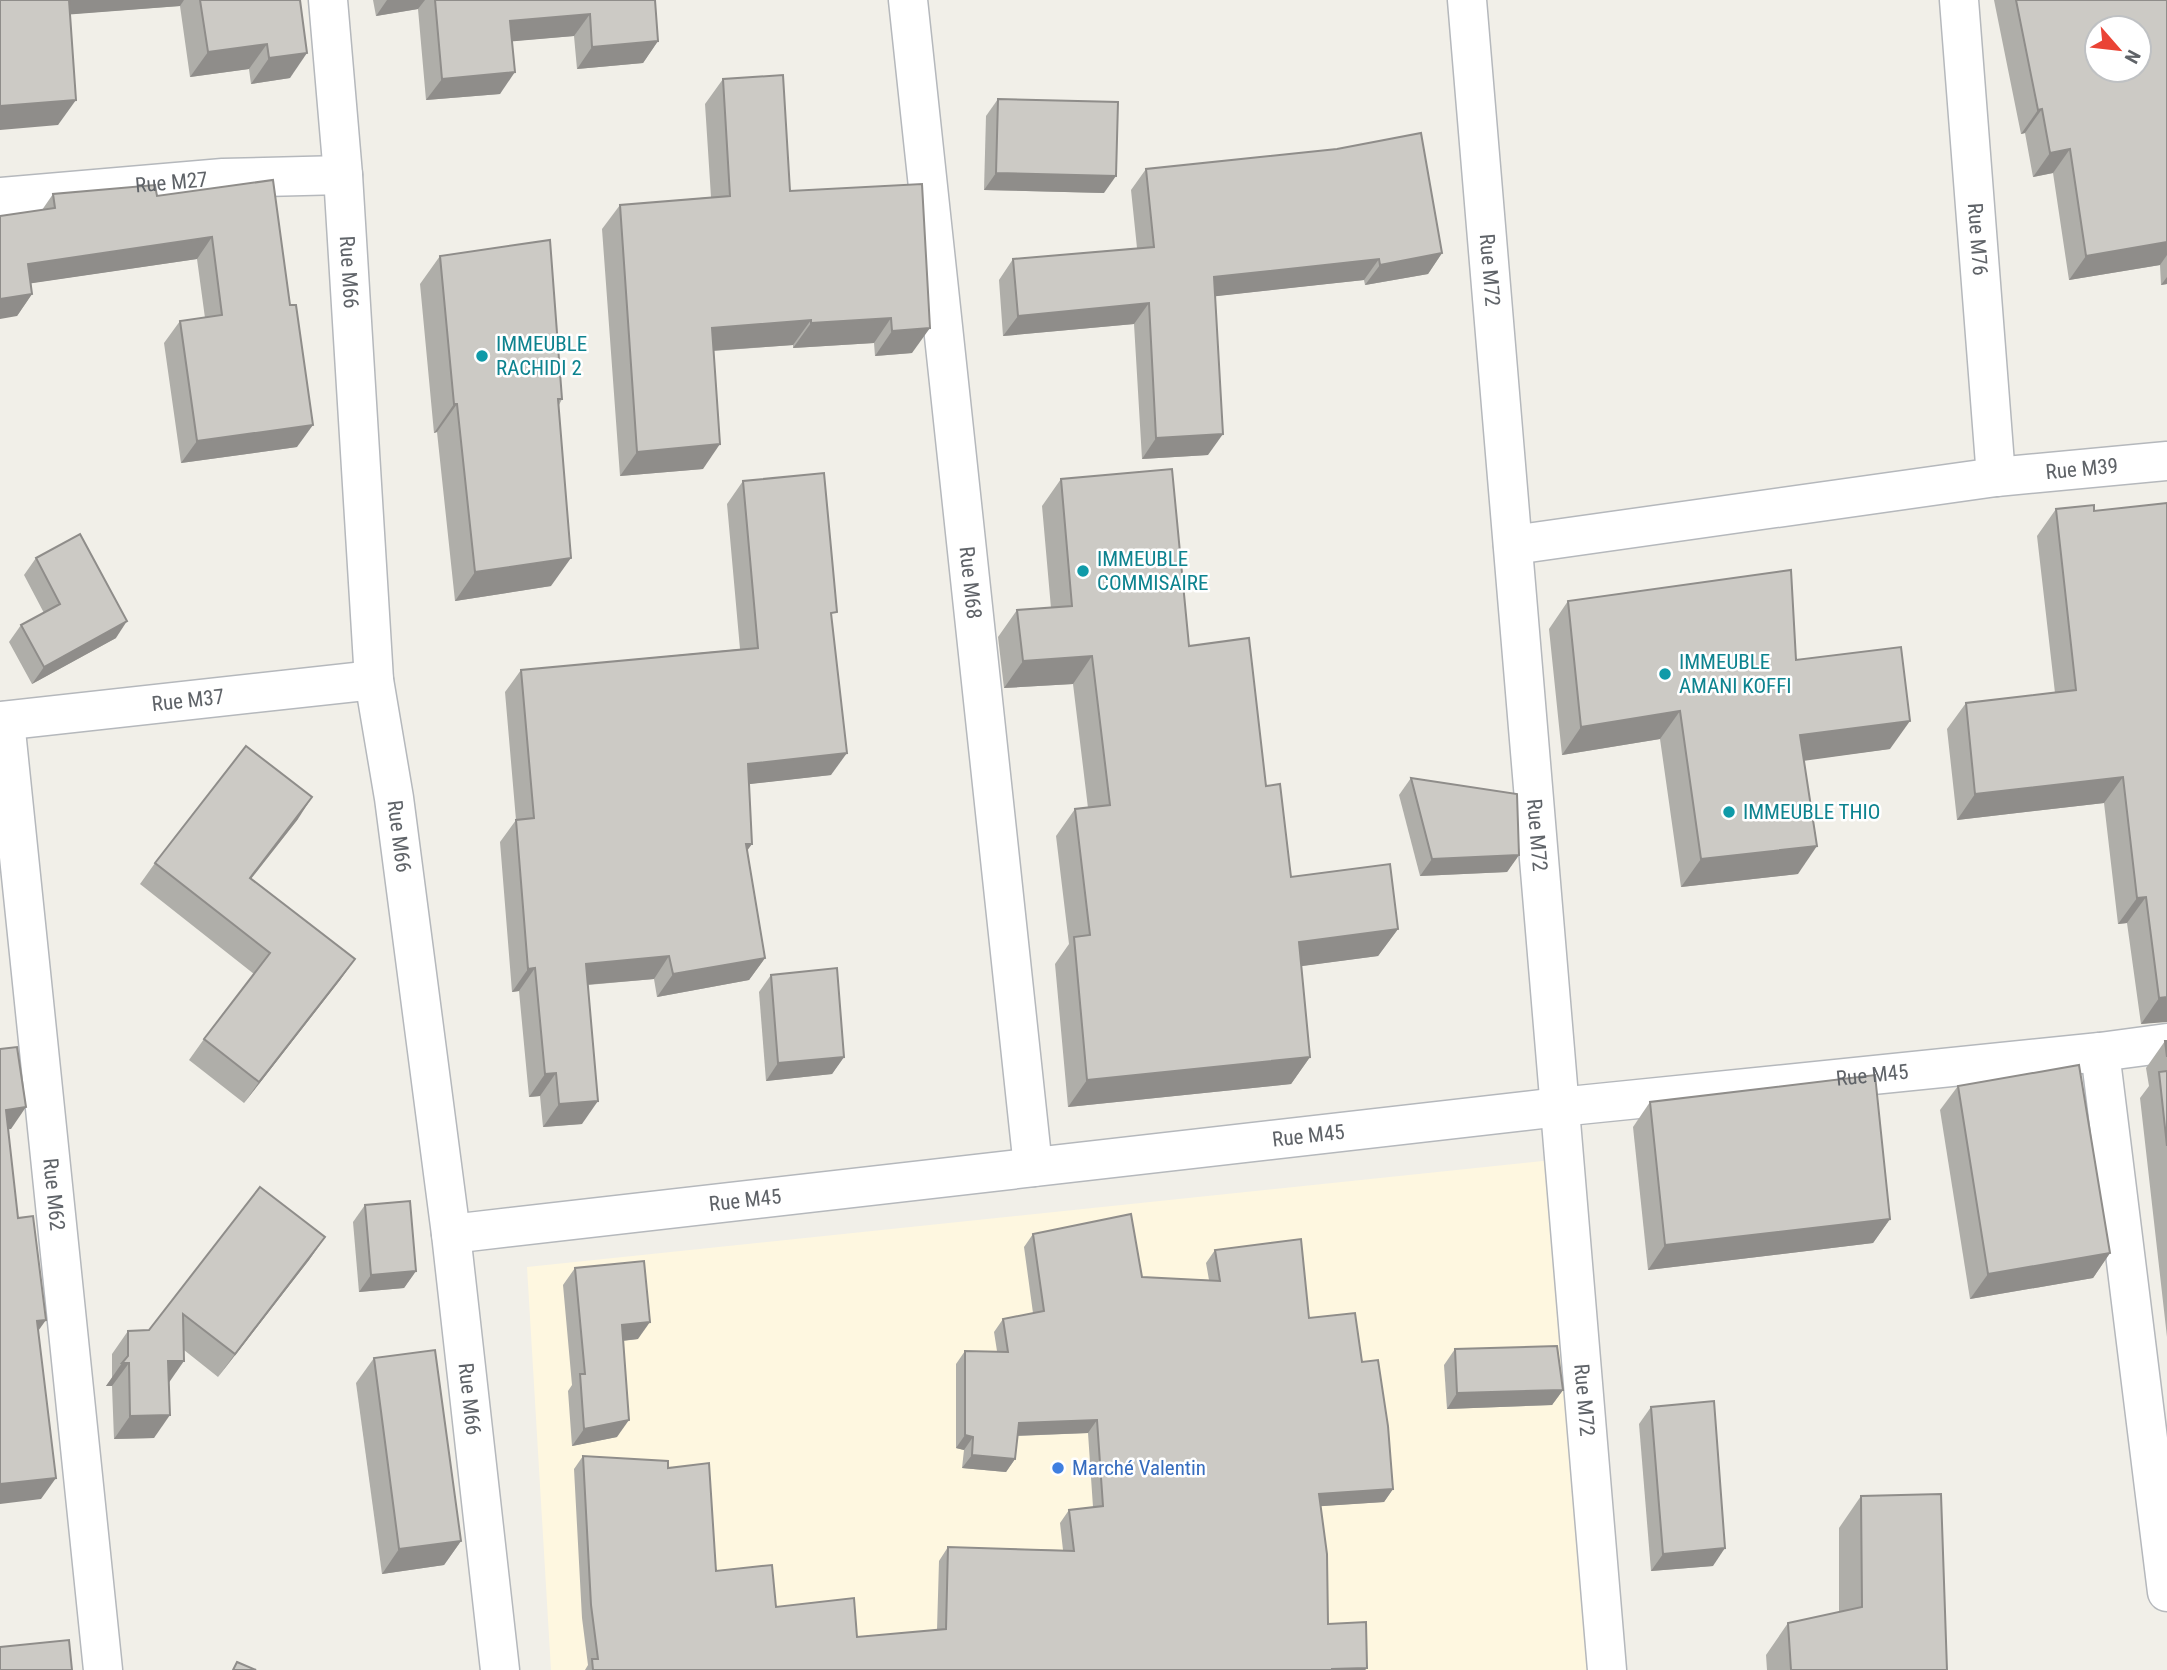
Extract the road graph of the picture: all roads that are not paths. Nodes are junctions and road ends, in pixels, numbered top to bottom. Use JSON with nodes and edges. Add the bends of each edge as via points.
{"nodes":[{"id":1,"x":328,"y":0,"type":"edge"},
{"id":2,"x":908,"y":0,"type":"edge"},
{"id":3,"x":1467,"y":0,"type":"edge"},
{"id":4,"x":1959,"y":0,"type":"edge"},
{"id":5,"x":343,"y":175,"type":"junction"},
{"id":6,"x":0,"y":197,"type":"edge"},
{"id":7,"x":2167,"y":461,"type":"edge"},
{"id":8,"x":1996,"y":477,"type":"junction"},
{"id":9,"x":1513,"y":545,"type":"junction"},
{"id":10,"x":374,"y":680,"type":"junction"},
{"id":11,"x":2,"y":721,"type":"edge"},
{"id":12,"x":2167,"y":1043,"type":"edge"},
{"id":13,"x":2100,"y":1052,"type":"junction"},
{"id":14,"x":1559,"y":1107,"type":"junction"},
{"id":15,"x":1033,"y":1167,"type":"junction"},
{"id":16,"x":451,"y":1234,"type":"junction"},
{"id":17,"x":2167,"y":1592,"type":"edge"},
{"id":18,"x":103,"y":1670,"type":"edge"},
{"id":19,"x":500,"y":1670,"type":"edge"},
{"id":20,"x":1606,"y":1670,"type":"edge"}],
"edges":[{"from":1,"to":5,"type":"street","name":"Rue M66"},
{"from":2,"to":15,"type":"street","name":"Rue M68"},
{"from":3,"to":9,"type":"street","name":"Rue M72"},
{"from":4,"to":8,"type":"street","name":"Rue M76"},
{"from":5,"to":6,"type":"street","name":"Rue M27","via":[[223,178]]},
{"from":5,"to":10,"type":"street","name":"Rue M66"},
{"from":7,"to":8,"type":"street","name":"Rue M39"},
{"from":8,"to":9,"type":"street","name":"Rue M39"},
{"from":9,"to":14,"type":"street","name":"Rue M72"},
{"from":10,"to":11,"type":"street","name":"Rue M37"},
{"from":10,"to":16,"type":"street","name":"Rue M66","via":[[394,798]]},
{"from":11,"to":18,"type":"street","name":"Rue M62"},
{"from":12,"to":13,"type":"street","name":"Rue M45"},
{"from":13,"to":14,"type":"street","name":"Rue M45"},
{"from":13,"to":17,"type":"street"},
{"from":14,"to":15,"type":"street","name":"Rue M45"},
{"from":14,"to":20,"type":"street","name":"Rue M72"},
{"from":15,"to":16,"type":"street","name":"Rue M45"},
{"from":16,"to":19,"type":"street","name":"Rue M66"}]}
